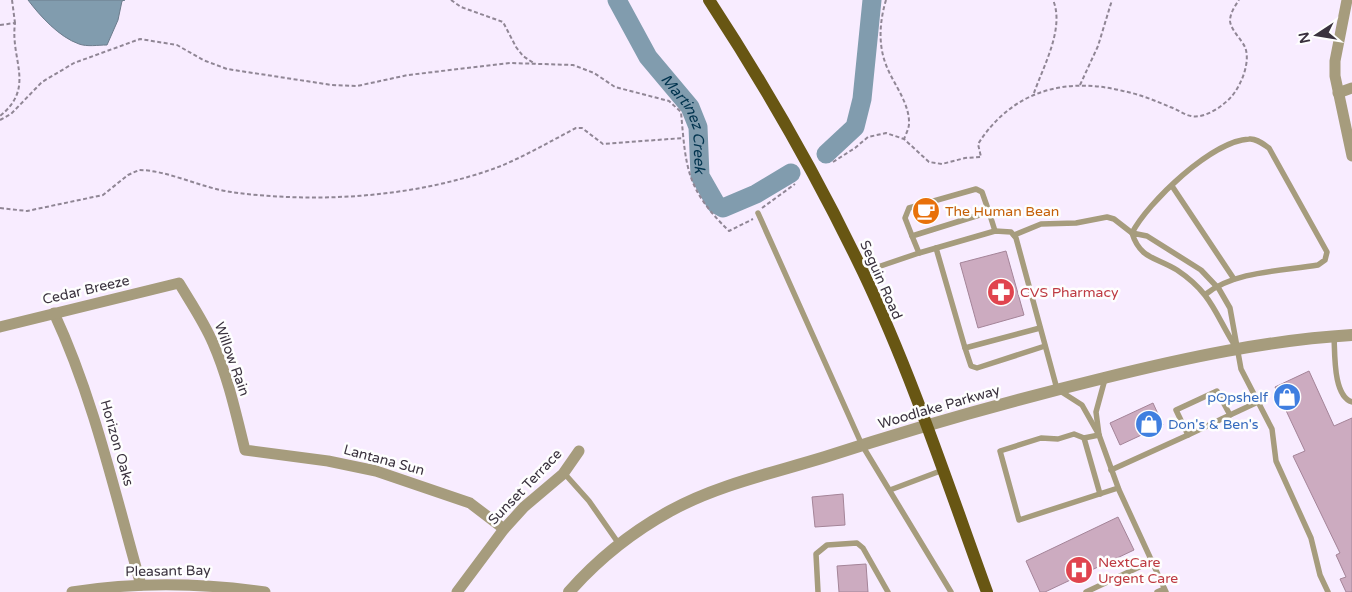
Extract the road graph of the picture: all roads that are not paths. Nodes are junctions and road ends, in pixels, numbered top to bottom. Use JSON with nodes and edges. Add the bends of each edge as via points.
{"nodes":[{"id":1,"x":708,"y":0,"type":"edge"},
{"id":2,"x":1347,"y":0,"type":"edge"},
{"id":3,"x":1352,"y":88,"type":"edge"},
{"id":4,"x":1338,"y":92,"type":"junction"},
{"id":5,"x":1352,"y":156,"type":"edge"},
{"id":6,"x":1172,"y":186,"type":"junction"},
{"id":7,"x":989,"y":212,"type":"junction"},
{"id":8,"x":758,"y":213,"type":"road end"},
{"id":9,"x":995,"y":231,"type":"junction"},
{"id":10,"x":1132,"y":233,"type":"junction"},
{"id":11,"x":1014,"y":235,"type":"junction"},
{"id":12,"x":912,"y":236,"type":"junction"},
{"id":13,"x":936,"y":248,"type":"junction"},
{"id":14,"x":919,"y":253,"type":"junction"},
{"id":15,"x":863,"y":272,"type":"junction"},
{"id":16,"x":1234,"y":279,"type":"junction"},
{"id":17,"x":179,"y":283,"type":"joint"},
{"id":18,"x":1216,"y":286,"type":"junction"},
{"id":19,"x":1206,"y":294,"type":"junction"},
{"id":20,"x":54,"y":313,"type":"junction"},
{"id":21,"x":0,"y":327,"type":"edge"},
{"id":22,"x":1040,"y":328,"type":"junction"},
{"id":23,"x":1352,"y":335,"type":"edge"},
{"id":24,"x":1334,"y":336,"type":"junction"},
{"id":25,"x":1045,"y":346,"type":"junction"},
{"id":26,"x":965,"y":348,"type":"junction"},
{"id":27,"x":1237,"y":349,"type":"junction"},
{"id":28,"x":1105,"y":378,"type":"junction"},
{"id":29,"x":1057,"y":389,"type":"junction"},
{"id":30,"x":1260,"y":401,"type":"junction"},
{"id":31,"x":1352,"y":402,"type":"edge"},
{"id":32,"x":1230,"y":416,"type":"junction"},
{"id":33,"x":927,"y":425,"type":"junction"},
{"id":34,"x":1099,"y":435,"type":"junction"},
{"id":35,"x":1188,"y":435,"type":"junction"},
{"id":36,"x":1084,"y":438,"type":"junction"},
{"id":37,"x":862,"y":445,"type":"junction"},
{"id":38,"x":245,"y":450,"type":"joint"},
{"id":39,"x":580,"y":451,"type":"dead end"},
{"id":40,"x":943,"y":470,"type":"junction"},
{"id":41,"x":1112,"y":470,"type":"junction"},
{"id":42,"x":564,"y":473,"type":"junction"},
{"id":43,"x":1118,"y":488,"type":"junction"},
{"id":44,"x":890,"y":490,"type":"junction"},
{"id":45,"x":1100,"y":494,"type":"junction"},
{"id":46,"x":504,"y":529,"type":"junction"},
{"id":47,"x":619,"y":544,"type":"junction"},
{"id":48,"x":1152,"y":561,"type":"junction"},
{"id":49,"x":141,"y":586,"type":"junction"},
{"id":50,"x":576,"y":590,"type":"edge"},
{"id":51,"x":1165,"y":590,"type":"edge"},
{"id":52,"x":72,"y":592,"type":"edge"},
{"id":53,"x":265,"y":592,"type":"edge"},
{"id":54,"x":457,"y":592,"type":"edge"},
{"id":55,"x":818,"y":592,"type":"edge"},
{"id":56,"x":888,"y":592,"type":"edge"},
{"id":57,"x":951,"y":592,"type":"edge"},
{"id":58,"x":987,"y":592,"type":"edge"},
{"id":59,"x":1086,"y":592,"type":"edge"},
{"id":60,"x":1157,"y":592,"type":"edge"},
{"id":61,"x":1328,"y":592,"type":"edge"}],
"edges":[{"from":1,"to":15,"type":"main road","name":"Seguin Road","via":[[785,122]]},
{"from":2,"to":4,"type":"street","via":[[1335,61]]},
{"from":3,"to":4,"type":"street"},
{"from":4,"to":5,"type":"street"},
{"from":6,"to":10,"type":"lane","via":[[1140,218]]},
{"from":6,"to":16,"type":"lane"},
{"from":6,"to":16,"type":"lane","via":[[1194,164],[1237,142],[1250,138],[1269,148],[1326,252],[1325,260],[1318,265]]},
{"from":7,"to":9,"type":"lane"},
{"from":7,"to":12,"type":"lane"},
{"from":7,"to":12,"type":"lane","via":[[982,192],[976,188],[963,191],[909,208],[905,218]]},
{"from":8,"to":37,"type":"lane"},
{"from":9,"to":11,"type":"lane"},
{"from":9,"to":13,"type":"lane"},
{"from":10,"to":11,"type":"lane","via":[[1107,217],[1076,223],[1041,224]]},
{"from":10,"to":18,"type":"lane","via":[[1147,236],[1167,248],[1201,270]]},
{"from":10,"to":19,"type":"lane","via":[[1142,253],[1177,270]]},
{"from":11,"to":22,"type":"lane"},
{"from":12,"to":14,"type":"lane"},
{"from":13,"to":14,"type":"lane"},
{"from":13,"to":26,"type":"lane"},
{"from":14,"to":15,"type":"lane"},
{"from":15,"to":33,"type":"main road","name":"Seguin Road"},
{"from":16,"to":18,"type":"lane"},
{"from":17,"to":20,"type":"street","name":"Cedar Breeze"},
{"from":17,"to":38,"type":"street","name":"Willow Rain","via":[[214,344]]},
{"from":18,"to":19,"type":"lane"},
{"from":18,"to":27,"type":"lane","via":[[1230,308]]},
{"from":19,"to":27,"type":"lane"},
{"from":20,"to":21,"type":"street","name":"Cedar Breeze"},
{"from":20,"to":49,"type":"street","name":"Horizon Oaks","via":[[85,388]]},
{"from":22,"to":25,"type":"lane"},
{"from":22,"to":26,"type":"lane"},
{"from":23,"to":24,"type":"street","name":"Woodlake Parkway"},
{"from":24,"to":27,"type":"street","name":"Woodlake Parkway"},
{"from":24,"to":31,"type":"lane","via":[[1339,388],[1346,400]]},
{"from":25,"to":26,"type":"lane","via":[[977,368],[970,366]]},
{"from":25,"to":29,"type":"lane"},
{"from":27,"to":28,"type":"street","name":"Woodlake Parkway"},
{"from":27,"to":30,"type":"lane","via":[[1241,369]]},
{"from":28,"to":29,"type":"street","name":"Woodlake Parkway"},
{"from":28,"to":34,"type":"lane","via":[[1096,412]]},
{"from":29,"to":33,"type":"street","name":"Woodlake Parkway"},
{"from":29,"to":34,"type":"lane","via":[[1082,406]]},
{"from":30,"to":32,"type":"lane"},
{"from":30,"to":61,"type":"lane","via":[[1272,429],[1276,461],[1311,538],[1320,575]]},
{"from":32,"to":35,"type":"lane"},
{"from":32,"to":35,"type":"lane","via":[[1217,391],[1176,410]]},
{"from":33,"to":37,"type":"street","name":"Woodlake Parkway"},
{"from":33,"to":40,"type":"main road","name":"Seguin Road"},
{"from":34,"to":36,"type":"lane"},
{"from":34,"to":41,"type":"lane"},
{"from":35,"to":41,"type":"lane"},
{"from":36,"to":45,"type":"lane"},
{"from":36,"to":45,"type":"lane","via":[[1074,434],[1058,439],[1048,437],[1000,451],[1019,520]]},
{"from":37,"to":44,"type":"lane"},
{"from":37,"to":47,"type":"street","name":"Woodlake Parkway","via":[[702,496],[672,510]]},
{"from":38,"to":46,"type":"street","name":"Lantana Sun","via":[[328,461],[394,477],[470,503]]},
{"from":39,"to":42,"type":"street","name":"Sunset Terrace"},
{"from":40,"to":44,"type":"lane"},
{"from":40,"to":58,"type":"main road","name":"Seguin Road"},
{"from":41,"to":43,"type":"lane"},
{"from":42,"to":46,"type":"street","name":"Sunset Terrace"},
{"from":42,"to":47,"type":"lane","via":[[589,501]]},
{"from":43,"to":45,"type":"lane"},
{"from":43,"to":48,"type":"lane"},
{"from":44,"to":57,"type":"lane"},
{"from":46,"to":54,"type":"street","name":"Sunset Terrace"},
{"from":47,"to":50,"type":"street","name":"Woodlake Parkway"},
{"from":48,"to":51,"type":"lane"},
{"from":48,"to":59,"type":"lane"},
{"from":49,"to":52,"type":"street","name":"Pleasant Bay"},
{"from":49,"to":53,"type":"street","name":"Pleasant Bay","via":[[216,586]]},
{"from":51,"to":60,"type":"lane"},
{"from":55,"to":56,"type":"lane","via":[[816,554],[827,545],[857,543]]}]}
